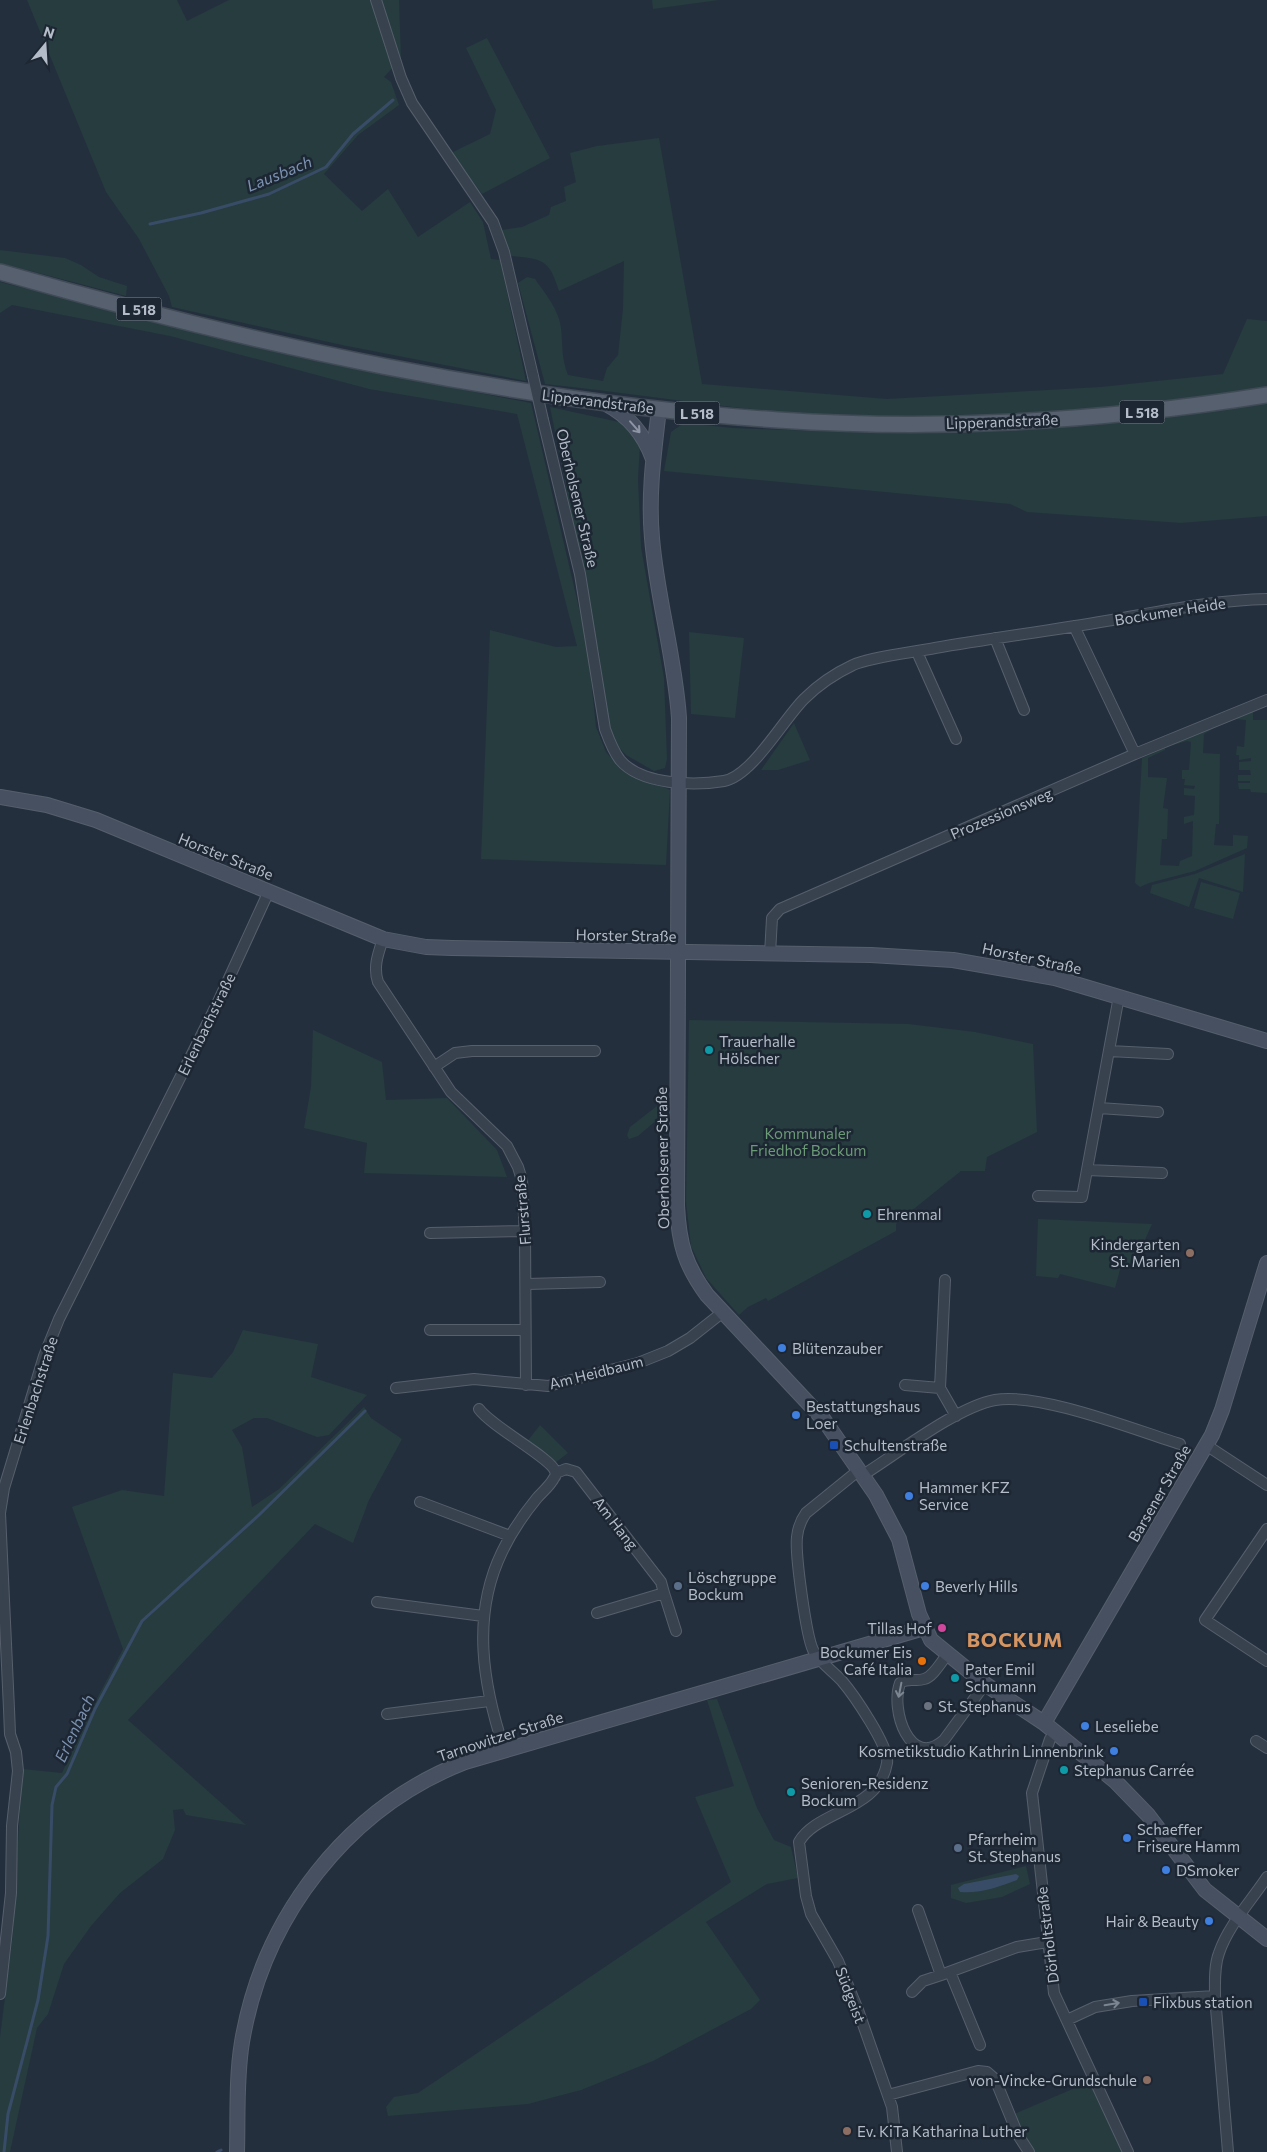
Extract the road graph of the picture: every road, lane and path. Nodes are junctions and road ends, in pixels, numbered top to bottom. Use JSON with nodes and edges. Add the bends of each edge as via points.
{"nodes":[{"id":1,"x":376,"y":0,"type":"edge"},
{"id":2,"x":0,"y":272,"type":"edge"},
{"id":3,"x":1267,"y":394,"type":"edge"},
{"id":4,"x":606,"y":404,"type":"junction"},
{"id":5,"x":660,"y":409,"type":"junction"},
{"id":6,"x":653,"y":460,"type":"junction"},
{"id":7,"x":1267,"y":599,"type":"edge"},
{"id":8,"x":1074,"y":626,"type":"junction"},
{"id":9,"x":995,"y":638,"type":"junction"},
{"id":10,"x":917,"y":652,"type":"junction"},
{"id":11,"x":1267,"y":700,"type":"edge"},
{"id":12,"x":1024,"y":710,"type":"dead end"},
{"id":13,"x":956,"y":739,"type":"dead end"},
{"id":14,"x":1135,"y":754,"type":"junction"},
{"id":15,"x":680,"y":782,"type":"junction"},
{"id":16,"x":0,"y":797,"type":"edge"},
{"id":17,"x":269,"y":891,"type":"junction"},
{"id":18,"x":383,"y":939,"type":"junction"},
{"id":19,"x":678,"y":953,"type":"junction"},
{"id":20,"x":770,"y":954,"type":"junction"},
{"id":21,"x":1119,"y":996,"type":"junction"},
{"id":22,"x":1267,"y":1041,"type":"edge"},
{"id":23,"x":595,"y":1051,"type":"dead end"},
{"id":24,"x":1109,"y":1051,"type":"junction"},
{"id":25,"x":1168,"y":1054,"type":"dead end"},
{"id":26,"x":434,"y":1067,"type":"junction"},
{"id":27,"x":1098,"y":1108,"type":"junction"},
{"id":28,"x":1158,"y":1112,"type":"dead end"},
{"id":29,"x":1087,"y":1170,"type":"junction"},
{"id":30,"x":1162,"y":1173,"type":"dead end"},
{"id":31,"x":1038,"y":1196,"type":"dead end"},
{"id":32,"x":525,"y":1231,"type":"junction"},
{"id":33,"x":430,"y":1233,"type":"dead end"},
{"id":34,"x":1267,"y":1263,"type":"edge"},
{"id":35,"x":945,"y":1280,"type":"dead end"},
{"id":36,"x":600,"y":1282,"type":"dead end"},
{"id":37,"x":527,"y":1284,"type":"junction"},
{"id":38,"x":723,"y":1312,"type":"junction"},
{"id":39,"x":430,"y":1330,"type":"dead end"},
{"id":40,"x":525,"y":1330,"type":"junction"},
{"id":41,"x":526,"y":1385,"type":"junction"},
{"id":42,"x":905,"y":1385,"type":"dead end"},
{"id":43,"x":396,"y":1388,"type":"dead end"},
{"id":44,"x":940,"y":1388,"type":"junction"},
{"id":45,"x":479,"y":1409,"type":"dead end"},
{"id":46,"x":956,"y":1416,"type":"junction"},
{"id":47,"x":1180,"y":1444,"type":"dead end"},
{"id":48,"x":1206,"y":1445,"type":"junction"},
{"id":49,"x":556,"y":1473,"type":"junction"},
{"id":50,"x":861,"y":1473,"type":"junction"},
{"id":51,"x":1267,"y":1485,"type":"edge"},
{"id":52,"x":420,"y":1502,"type":"dead end"},
{"id":53,"x":1267,"y":1529,"type":"edge"},
{"id":54,"x":510,"y":1536,"type":"junction"},
{"id":55,"x":664,"y":1594,"type":"junction"},
{"id":56,"x":377,"y":1602,"type":"dead end"},
{"id":57,"x":597,"y":1613,"type":"dead end"},
{"id":58,"x":483,"y":1616,"type":"junction"},
{"id":59,"x":924,"y":1628,"type":"junction"},
{"id":60,"x":676,"y":1631,"type":"dead end"},
{"id":61,"x":947,"y":1655,"type":"junction"},
{"id":62,"x":819,"y":1658,"type":"junction"},
{"id":63,"x":1267,"y":1661,"type":"edge"},
{"id":64,"x":985,"y":1684,"type":"junction"},
{"id":65,"x":489,"y":1701,"type":"junction"},
{"id":66,"x":387,"y":1714,"type":"dead end"},
{"id":67,"x":1044,"y":1723,"type":"junction"},
{"id":68,"x":1055,"y":1733,"type":"junction"},
{"id":69,"x":1256,"y":1741,"type":"dead end"},
{"id":70,"x":1267,"y":1748,"type":"edge"},
{"id":71,"x":504,"y":1749,"type":"junction"},
{"id":72,"x":1267,"y":1877,"type":"edge"},
{"id":73,"x":918,"y":1910,"type":"dead end"},
{"id":74,"x":1239,"y":1919,"type":"junction"},
{"id":75,"x":1267,"y":1939,"type":"edge"},
{"id":76,"x":1047,"y":1942,"type":"junction"},
{"id":77,"x":946,"y":1973,"type":"junction"},
{"id":78,"x":912,"y":1992,"type":"dead end"},
{"id":79,"x":0,"y":1994,"type":"edge"},
{"id":80,"x":1215,"y":1996,"type":"junction"},
{"id":81,"x":1066,"y":2020,"type":"junction"},
{"id":82,"x":980,"y":2045,"type":"dead end"},
{"id":83,"x":888,"y":2095,"type":"junction"},
{"id":84,"x":237,"y":2152,"type":"edge"},
{"id":85,"x":897,"y":2152,"type":"edge"},
{"id":86,"x":1029,"y":2152,"type":"edge"},
{"id":87,"x":1128,"y":2152,"type":"edge"},
{"id":88,"x":1228,"y":2152,"type":"edge"}],
"edges":[{"from":1,"to":15,"type":"street","name":"Oberholsener Straße","bridge":true,"via":[[412,104],[472,187],[493,222],[504,252],[580,574],[605,729],[612,748],[621,761],[651,778]]},
{"from":2,"to":4,"type":"main road","name":"Lipperandstraße","number":"L 518","via":[[278,344],[454,379]]},
{"from":3,"to":5,"type":"main road","name":"Lipperandstraße","number":"L 518","via":[[1134,413],[1017,422],[848,423]]},
{"from":4,"to":5,"type":"main road","name":"Lipperandstraße","number":"L 518"},
{"from":4,"to":6,"type":"main road","number":"L 518","one_way":true,"via":[[635,426]]},
{"from":5,"to":6,"type":"main road","name":"Oberholsener Straße"},
{"from":6,"to":15,"type":"main road","name":"Oberholsener Straße","via":[[652,536],[676,680]]},
{"from":7,"to":8,"type":"street","name":"Bockumer Heide","via":[[1240,600]]},
{"from":8,"to":9,"type":"street","name":"Bockumer Heide"},
{"from":8,"to":14,"type":"street"},
{"from":9,"to":10,"type":"street","name":"Bockumer Heide"},
{"from":9,"to":12,"type":"street"},
{"from":10,"to":13,"type":"street"},
{"from":10,"to":15,"type":"street","name":"Bockumer Heide","via":[[855,664],[826,681],[792,711],[746,770],[735,778]]},
{"from":11,"to":14,"type":"street","name":"Prozessionsweg"},
{"from":14,"to":20,"type":"street","name":"Prozessionsweg","via":[[780,909],[772,918]]},
{"from":15,"to":19,"type":"main road","name":"Oberholsener Straße"},
{"from":16,"to":17,"type":"main road","name":"Horster Straße","via":[[96,820]]},
{"from":17,"to":18,"type":"main road","name":"Horster Straße"},
{"from":17,"to":79,"type":"street","name":"Erlenbachstraße","via":[[218,1002],[59,1319],[44,1356],[4,1488],[0,1513],[10,1734],[18,1772],[12,1826],[11,1893]]},
{"from":18,"to":19,"type":"main road","name":"Horster Straße","via":[[426,947]]},
{"from":18,"to":26,"type":"street","name":"Flurstraße","via":[[375,973],[378,982]]},
{"from":19,"to":20,"type":"main road","name":"Horster Straße"},
{"from":19,"to":38,"type":"main road","name":"Oberholsener Straße","via":[[677,1206],[680,1241],[695,1278]]},
{"from":20,"to":21,"type":"main road","name":"Horster Straße","via":[[953,960],[1027,972]]},
{"from":21,"to":22,"type":"main road","name":"Horster Straße"},
{"from":21,"to":24,"type":"street"},
{"from":23,"to":26,"type":"street","via":[[472,1051],[456,1053]]},
{"from":24,"to":25,"type":"street"},
{"from":24,"to":27,"type":"street"},
{"from":26,"to":32,"type":"street","name":"Flurstraße","via":[[450,1092],[507,1146],[522,1180]]},
{"from":27,"to":28,"type":"street"},
{"from":27,"to":29,"type":"street"},
{"from":29,"to":30,"type":"street"},
{"from":29,"to":31,"type":"street","via":[[1082,1198]]},
{"from":32,"to":33,"type":"street"},
{"from":32,"to":37,"type":"street","name":"Flurstraße"},
{"from":34,"to":48,"type":"main road","name":"Barsener Straße","via":[[1222,1410]]},
{"from":35,"to":44,"type":"street"},
{"from":36,"to":37,"type":"street"},
{"from":37,"to":40,"type":"street","name":"Flurstraße"},
{"from":38,"to":41,"type":"street","name":"Am Heidbaum","via":[[675,1347],[638,1363],[548,1386]]},
{"from":38,"to":50,"type":"main road","name":"Oberholsener Straße","via":[[824,1420]]},
{"from":39,"to":40,"type":"street"},
{"from":40,"to":41,"type":"street","name":"Flurstraße"},
{"from":41,"to":43,"type":"street","name":"Am Heidbaum","via":[[474,1379]]},
{"from":42,"to":44,"type":"street"},
{"from":44,"to":46,"type":"street"},
{"from":45,"to":49,"type":"street","via":[[486,1419],[540,1457]]},
{"from":46,"to":47,"type":"street","via":[[996,1400],[1025,1401],[1051,1405]]},
{"from":46,"to":50,"type":"street"},
{"from":48,"to":51,"type":"street"},
{"from":48,"to":67,"type":"main road","name":"Barsener Straße"},
{"from":49,"to":54,"type":"street"},
{"from":49,"to":55,"type":"street","name":"Am Hang","via":[[566,1469],[576,1472],[654,1573]]},
{"from":50,"to":59,"type":"main road","name":"Oberholsener Straße","via":[[887,1512],[899,1539]]},
{"from":50,"to":62,"type":"street","via":[[820,1500],[800,1521],[797,1532],[807,1626]]},
{"from":52,"to":54,"type":"street"},
{"from":53,"to":63,"type":"street","via":[[1205,1620]]},
{"from":54,"to":58,"type":"street","via":[[492,1578]]},
{"from":55,"to":57,"type":"street"},
{"from":55,"to":60,"type":"street","name":"Am Hang"},
{"from":56,"to":58,"type":"street"},
{"from":58,"to":65,"type":"street","via":[[483,1657]]},
{"from":59,"to":61,"type":"main road"},
{"from":59,"to":62,"type":"main road","name":"Tarnowitzer Straße"},
{"from":61,"to":64,"type":"main road"},
{"from":61,"to":64,"type":"street","one_way":true,"via":[[929,1677],[900,1683],[898,1714],[901,1727],[909,1738],[924,1748],[937,1746]]},
{"from":62,"to":71,"type":"main road","name":"Tarnowitzer Straße"},
{"from":62,"to":83,"type":"street","name":"Südgeist","via":[[858,1703],[887,1754],[887,1764],[877,1786],[861,1801],[810,1830],[799,1842],[811,1914],[849,1984]]},
{"from":64,"to":67,"type":"main road"},
{"from":65,"to":66,"type":"street"},
{"from":65,"to":71,"type":"street"},
{"from":67,"to":68,"type":"main road"},
{"from":68,"to":74,"type":"main road","via":[[1138,1803],[1205,1890]]},
{"from":68,"to":76,"type":"street","name":"Dörholtstraße","via":[[1050,1739],[1032,1793]]},
{"from":69,"to":70,"type":"street"},
{"from":71,"to":84,"type":"main road","name":"Tarnowitzer Straße","via":[[444,1770],[403,1792],[347,1838],[303,1891],[269,1952],[247,2018],[240,2061]]},
{"from":72,"to":74,"type":"street"},
{"from":73,"to":77,"type":"street"},
{"from":74,"to":75,"type":"main road"},
{"from":74,"to":80,"type":"street","via":[[1218,1955]]},
{"from":76,"to":77,"type":"street","via":[[1017,1946]]},
{"from":76,"to":81,"type":"street","name":"Dörholtstraße","via":[[1054,1993]]},
{"from":77,"to":78,"type":"street","via":[[924,1981]]},
{"from":77,"to":82,"type":"street"},
{"from":81,"to":80,"type":"street","one_way":true,"via":[[1095,2007],[1132,2001]]},
{"from":80,"to":88,"type":"street"},
{"from":81,"to":87,"type":"street","name":"Dörholtstraße"},
{"from":83,"to":85,"type":"street","name":"Südgeist","via":[[897,2133]]},
{"from":83,"to":86,"type":"street","via":[[978,2071],[987,2072],[995,2079],[1018,2135]]}]}
